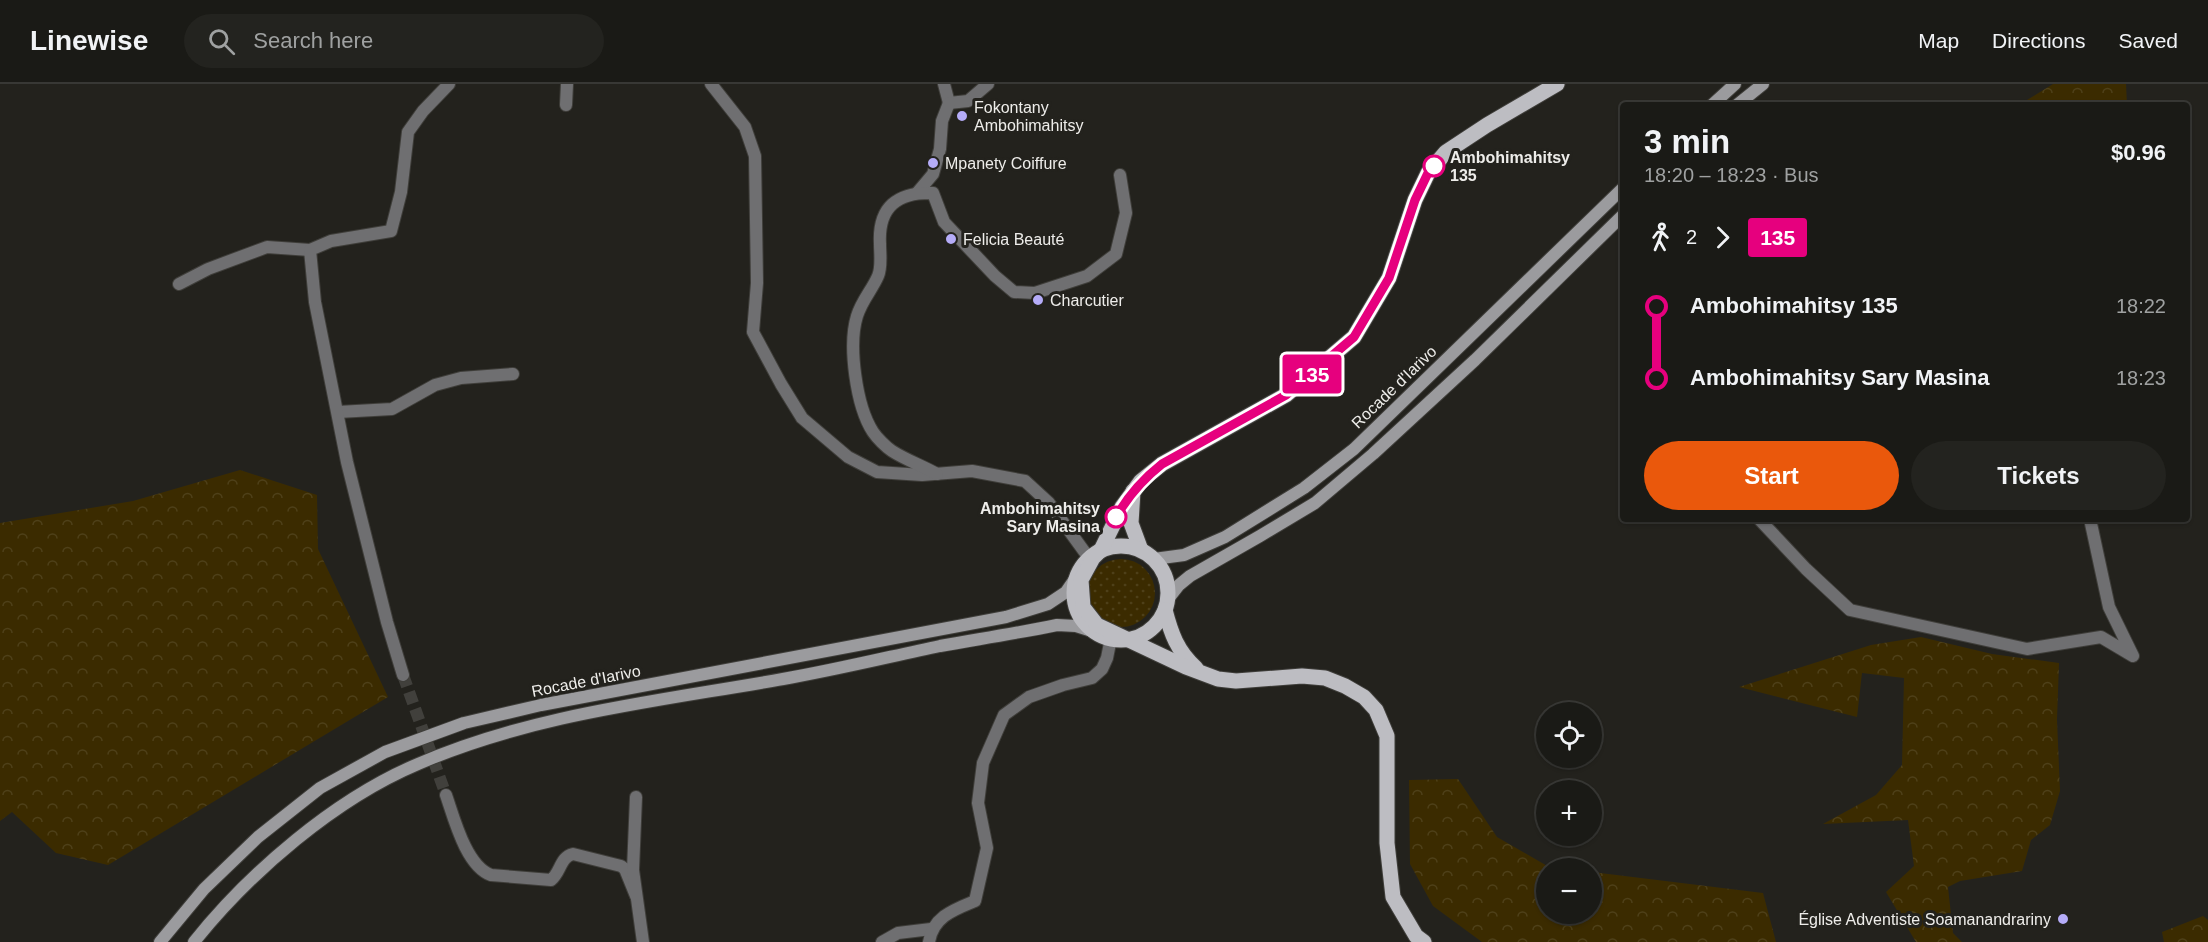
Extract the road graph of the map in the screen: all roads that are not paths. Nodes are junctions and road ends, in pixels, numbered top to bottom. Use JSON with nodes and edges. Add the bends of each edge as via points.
{"nodes":[{"id":1,"x":448,"y":84,"type":"edge"},
{"id":2,"x":567,"y":84,"type":"edge"},
{"id":3,"x":711,"y":84,"type":"edge"},
{"id":4,"x":944,"y":84,"type":"edge"},
{"id":5,"x":988,"y":84,"type":"edge"},
{"id":6,"x":1557,"y":84,"type":"edge"},
{"id":7,"x":1735,"y":84,"type":"edge"},
{"id":8,"x":1763,"y":84,"type":"edge"},
{"id":9,"x":1715,"y":102,"type":"edge"},
{"id":10,"x":1741,"y":102,"type":"edge"},
{"id":11,"x":949,"y":103,"type":"junction"},
{"id":12,"x":566,"y":105,"type":"dead end"},
{"id":13,"x":1120,"y":175,"type":"dead end"},
{"id":14,"x":1620,"y":191,"type":"edge"},
{"id":15,"x":917,"y":193,"type":"junction"},
{"id":16,"x":1620,"y":218,"type":"edge"},
{"id":17,"x":310,"y":250,"type":"junction"},
{"id":18,"x":179,"y":284,"type":"dead end"},
{"id":19,"x":513,"y":374,"type":"dead end"},
{"id":20,"x":338,"y":412,"type":"junction"},
{"id":21,"x":938,"y":474,"type":"junction"},
{"id":22,"x":1133,"y":492,"type":"junction"},
{"id":23,"x":1762,"y":522,"type":"edge"},
{"id":24,"x":2091,"y":522,"type":"edge"},
{"id":25,"x":1141,"y":550,"type":"junction"},
{"id":26,"x":1095,"y":554,"type":"junction"},
{"id":27,"x":1154,"y":559,"type":"junction"},
{"id":28,"x":1077,"y":576,"type":"junction"},
{"id":29,"x":1166,"y":604,"type":"junction"},
{"id":30,"x":1095,"y":632,"type":"junction"},
{"id":31,"x":1112,"y":638,"type":"junction"},
{"id":32,"x":1129,"y":639,"type":"junction"},
{"id":33,"x":1200,"y":672,"type":"junction"},
{"id":34,"x":404,"y":675,"type":"tunnel mouth"},
{"id":35,"x":446,"y":795,"type":"tunnel mouth"},
{"id":36,"x":636,"y":797,"type":"dead end"},
{"id":37,"x":636,"y":896,"type":"junction"},
{"id":38,"x":930,"y":936,"type":"edge"},
{"id":39,"x":160,"y":942,"type":"edge"},
{"id":40,"x":194,"y":942,"type":"edge"},
{"id":41,"x":643,"y":942,"type":"edge"},
{"id":42,"x":882,"y":942,"type":"edge"},
{"id":43,"x":1424,"y":942,"type":"edge"}],
"edges":[{"from":1,"to":17,"type":"street","via":[[408,132],[401,192],[391,231],[331,241]]},
{"from":2,"to":12,"type":"street"},
{"from":3,"to":21,"type":"street","via":[[745,127],[755,156],[757,283],[753,332],[781,384],[802,418],[848,457],[877,472]]},
{"from":4,"to":11,"type":"street"},
{"from":5,"to":11,"type":"street","via":[[968,101]]},
{"from":6,"to":22,"type":"main road","via":[[1446,152],[1428,173],[1389,278],[1354,337],[1286,395],[1162,464]]},
{"from":7,"to":9,"type":"main road"},
{"from":8,"to":10,"type":"main road"},
{"from":11,"to":15,"type":"street","via":[[933,174]]},
{"from":13,"to":15,"type":"street","via":[[1126,213],[1116,254],[1087,276],[1035,293],[1014,292],[995,276],[944,222],[933,194]]},
{"from":14,"to":27,"type":"main road","name":"Rocade d'Iarivo","via":[[1338,462],[1225,537],[1184,555]]},
{"from":15,"to":21,"type":"street","via":[[896,200],[882,219],[879,274],[856,318],[854,360],[863,411],[873,433],[892,451]]},
{"from":16,"to":29,"type":"main road","name":"Rocade d'Iarivo","via":[[1373,454],[1315,503],[1190,576]]},
{"from":17,"to":18,"type":"street","via":[[267,247]]},
{"from":17,"to":20,"type":"street","via":[[315,302]]},
{"from":19,"to":20,"type":"street","via":[[461,378],[435,385],[392,409]]},
{"from":20,"to":34,"type":"street","via":[[361,520]]},
{"from":21,"to":26,"type":"street","via":[[972,471],[1025,481]]},
{"from":22,"to":25,"type":"main road","via":[[1131,523]]},
{"from":22,"to":26,"type":"main road"},
{"from":23,"to":24,"type":"street","via":[[1850,610],[2027,649],[2101,637],[2133,656],[2109,607]]},
{"from":25,"to":26,"type":"main road","via":[[1114,546]]},
{"from":25,"to":27,"type":"main road"},
{"from":26,"to":28,"type":"main road"},
{"from":26,"to":32,"type":"main road","via":[[1081,580],[1083,607],[1097,625]]},
{"from":27,"to":29,"type":"main road","via":[[1165,578]]},
{"from":28,"to":30,"type":"main road","via":[[1077,607]]},
{"from":28,"to":39,"type":"main road","name":"Rocade d'Iarivo","via":[[1065,592],[1048,604],[1006,617],[542,705],[464,723],[385,752],[320,788],[258,837],[204,889]]},
{"from":29,"to":32,"type":"main road","via":[[1156,624]]},
{"from":29,"to":33,"type":"main road","via":[[1173,639]]},
{"from":30,"to":31,"type":"main road"},
{"from":30,"to":40,"type":"main road","name":"Rocade d'Iarivo","via":[[1057,625],[942,646],[569,718],[446,752],[386,779],[328,816],[243,887]]},
{"from":31,"to":32,"type":"main road"},
{"from":31,"to":38,"type":"street","via":[[1102,669],[1092,678],[1029,697],[1004,715],[983,764],[978,803],[987,848],[975,901],[946,913]]},
{"from":32,"to":33,"type":"main road"},
{"from":33,"to":43,"type":"main road","via":[[1236,681],[1325,678],[1364,697],[1376,710],[1387,736],[1387,843],[1393,897],[1416,936]]},
{"from":35,"to":37,"type":"street","via":[[465,846],[484,873],[551,880],[564,859],[573,854],[621,866]]},
{"from":36,"to":37,"type":"street"},
{"from":37,"to":41,"type":"street"},
{"from":38,"to":42,"type":"street","via":[[898,933]]}]}
